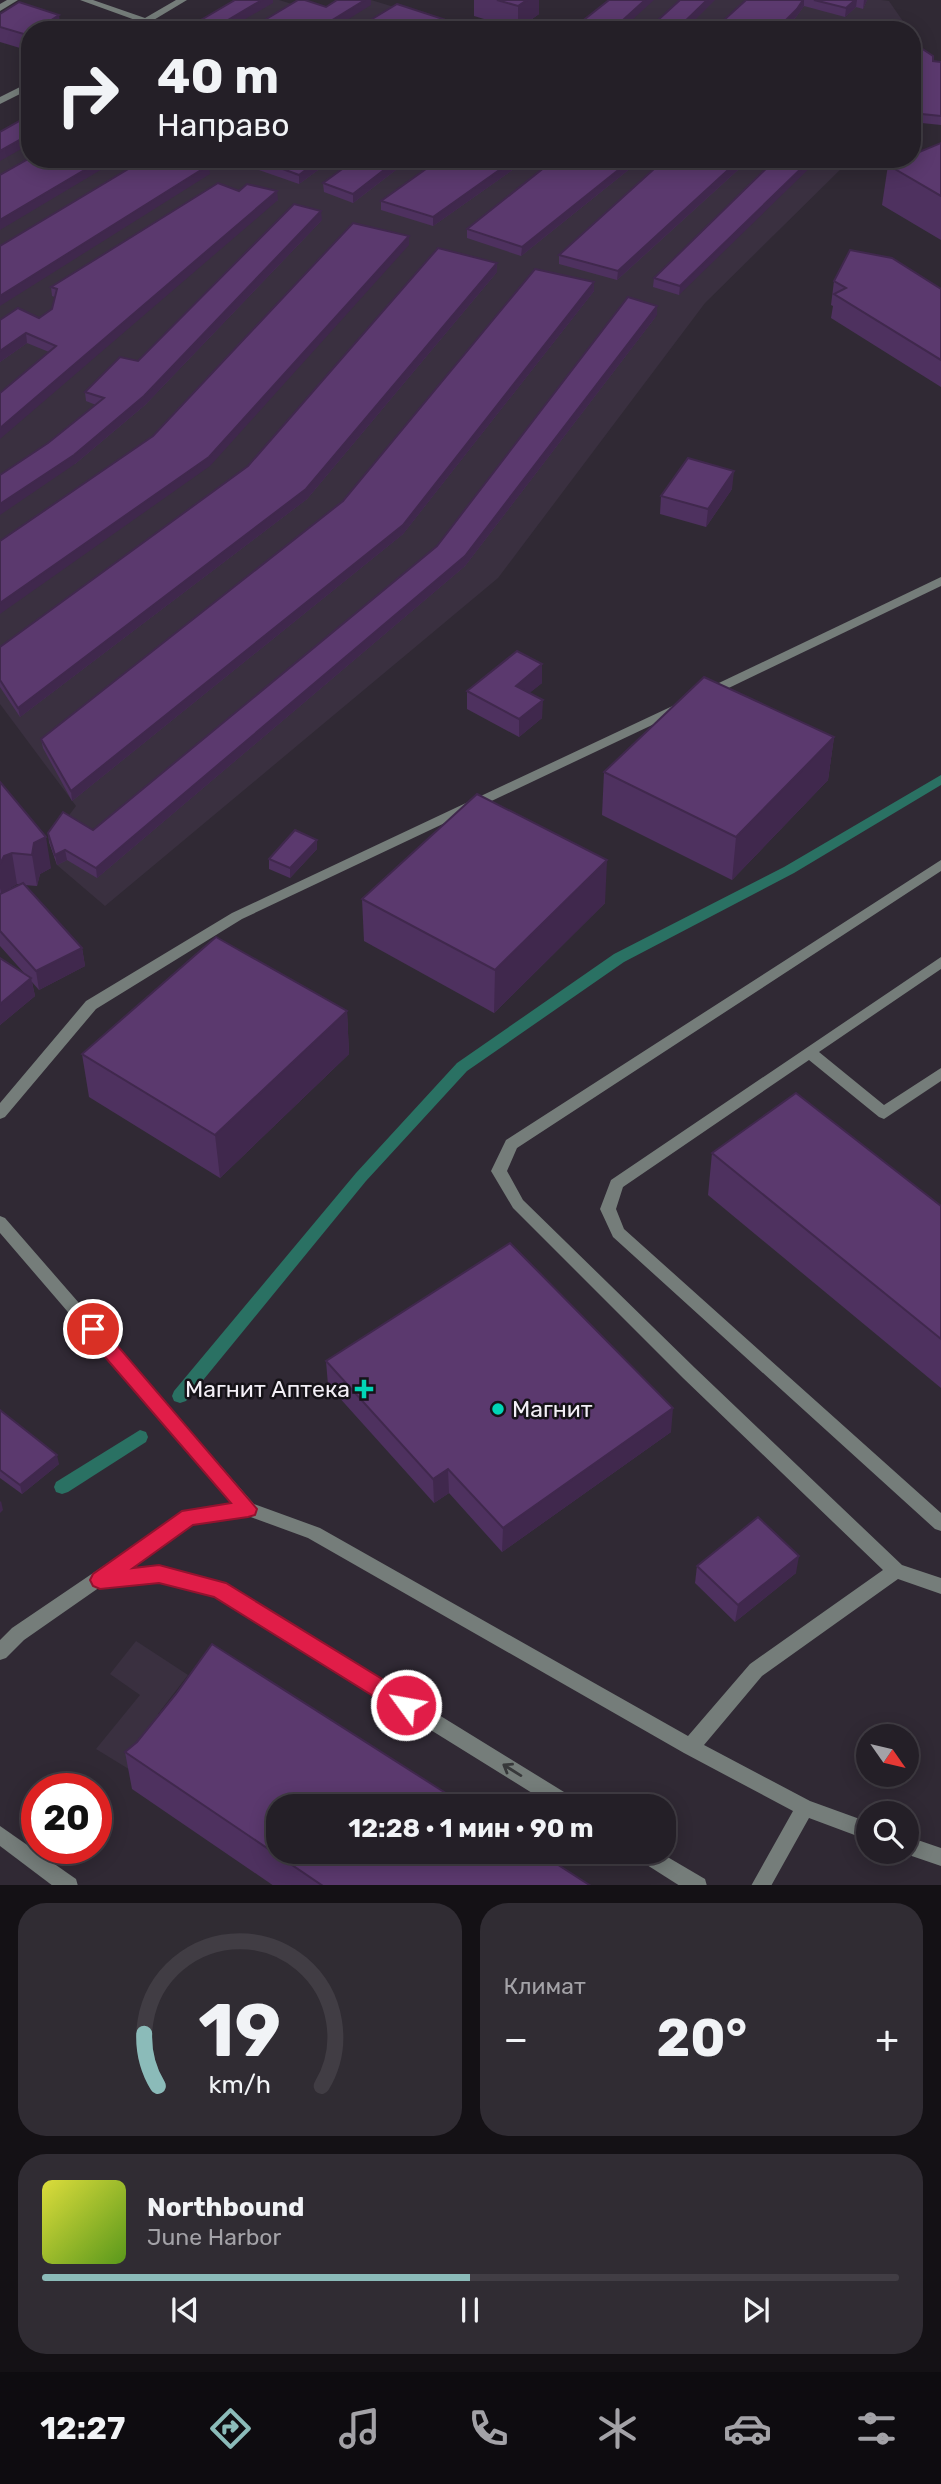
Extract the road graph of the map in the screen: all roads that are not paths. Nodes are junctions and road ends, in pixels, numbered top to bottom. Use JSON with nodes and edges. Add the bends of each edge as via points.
{"nodes":[{"id":1,"x":14,"y":0,"type":"edge"},
{"id":2,"x":84,"y":0,"type":"edge"},
{"id":3,"x":183,"y":0,"type":"edge"},
{"id":4,"x":0,"y":8,"type":"edge"},
{"id":5,"x":146,"y":20,"type":"joint"},
{"id":6,"x":21,"y":90,"type":"edge"},
{"id":7,"x":0,"y":101,"type":"edge"},
{"id":8,"x":941,"y":580,"type":"edge"},
{"id":9,"x":941,"y":865,"type":"edge"},
{"id":10,"x":941,"y":962,"type":"edge"},
{"id":11,"x":809,"y":1052,"type":"junction"},
{"id":12,"x":941,"y":1074,"type":"edge"},
{"id":13,"x":0,"y":1113,"type":"edge"},
{"id":14,"x":0,"y":1222,"type":"edge"},
{"id":15,"x":248,"y":1509,"type":"junction"},
{"id":16,"x":941,"y":1524,"type":"edge"},
{"id":17,"x":896,"y":1571,"type":"junction"},
{"id":18,"x":100,"y":1580,"type":"junction"},
{"id":19,"x":941,"y":1587,"type":"edge"},
{"id":20,"x":0,"y":1652,"type":"edge"},
{"id":21,"x":690,"y":1746,"type":"junction"},
{"id":22,"x":551,"y":1794,"type":"edge"},
{"id":23,"x":805,"y":1808,"type":"junction"},
{"id":24,"x":856,"y":1827,"type":"edge"},
{"id":25,"x":0,"y":1835,"type":"edge"},
{"id":26,"x":919,"y":1849,"type":"edge"},
{"id":27,"x":941,"y":1857,"type":"edge"},
{"id":28,"x":663,"y":1864,"type":"edge"},
{"id":29,"x":69,"y":1885,"type":"edge"},
{"id":30,"x":698,"y":1885,"type":"edge"},
{"id":31,"x":761,"y":1885,"type":"edge"}],
"edges":[{"from":1,"to":4,"type":"lane"},
{"from":2,"to":5,"type":"lane"},
{"from":3,"to":5,"type":"lane"},
{"from":6,"to":7,"type":"lane"},
{"from":8,"to":13,"type":"lane","via":[[237,916],[91,1006]]},
{"from":9,"to":17,"type":"lane","via":[[511,1144],[499,1171],[517,1204]]},
{"from":10,"to":11,"type":"lane"},
{"from":11,"to":12,"type":"lane","via":[[884,1113]]},
{"from":11,"to":16,"type":"lane","via":[[617,1184],[608,1209],[618,1233]]},
{"from":14,"to":15,"type":"lane"},
{"from":15,"to":18,"type":"lane","via":[[189,1517]]},
{"from":15,"to":21,"type":"lane","via":[[314,1533]]},
{"from":17,"to":19,"type":"lane"},
{"from":17,"to":21,"type":"lane","via":[[756,1671]]},
{"from":18,"to":20,"type":"lane","via":[[18,1634]]},
{"from":22,"to":18,"type":"lane","one_way":true,"via":[[219,1589],[159,1574]]},
{"from":21,"to":23,"type":"lane"},
{"from":23,"to":24,"type":"lane"},
{"from":23,"to":31,"type":"lane"},
{"from":25,"to":29,"type":"lane"},
{"from":26,"to":27,"type":"lane"},
{"from":28,"to":30,"type":"lane"}]}
